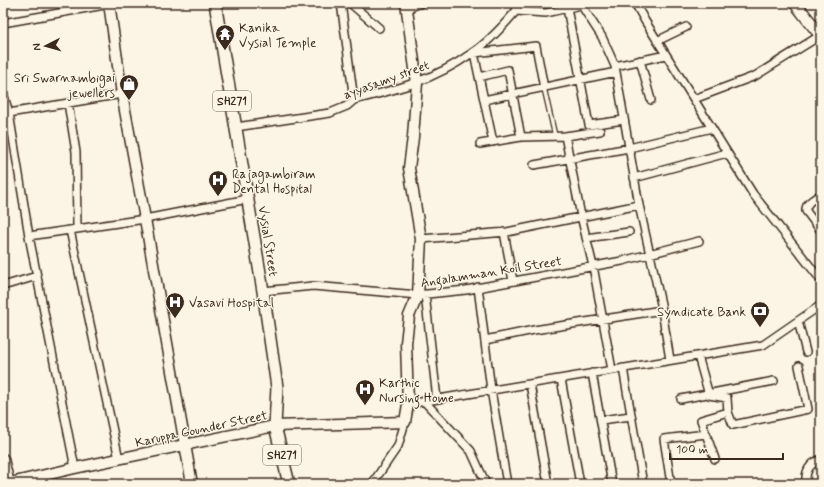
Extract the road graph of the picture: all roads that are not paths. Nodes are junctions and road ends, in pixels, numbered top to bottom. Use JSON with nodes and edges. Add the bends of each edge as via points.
{"nodes":[{"id":1,"x":215,"y":3,"type":"edge"},
{"id":2,"x":341,"y":3,"type":"edge"},
{"id":3,"x":350,"y":3,"type":"edge"},
{"id":4,"x":422,"y":3,"type":"edge"},
{"id":5,"x":518,"y":3,"type":"edge"},
{"id":6,"x":636,"y":3,"type":"edge"},
{"id":7,"x":796,"y":3,"type":"edge"},
{"id":8,"x":109,"y":4,"type":"edge"},
{"id":9,"x":580,"y":4,"type":"edge"},
{"id":10,"x":406,"y":6,"type":"edge"},
{"id":11,"x":567,"y":8,"type":"junction"},
{"id":12,"x":516,"y":11,"type":"junction"},
{"id":13,"x":3,"y":23,"type":"edge"},
{"id":14,"x":686,"y":27,"type":"dead end"},
{"id":15,"x":380,"y":28,"type":"dead end"},
{"id":16,"x":821,"y":36,"type":"edge"},
{"id":17,"x":657,"y":41,"type":"junction"},
{"id":18,"x":474,"y":53,"type":"junction"},
{"id":19,"x":666,"y":55,"type":"junction"},
{"id":20,"x":640,"y":60,"type":"junction"},
{"id":21,"x":615,"y":69,"type":"junction"},
{"id":22,"x":479,"y":77,"type":"junction"},
{"id":23,"x":581,"y":80,"type":"junction"},
{"id":24,"x":418,"y":83,"type":"junction"},
{"id":25,"x":544,"y":88,"type":"junction"},
{"id":26,"x":3,"y":93,"type":"edge"},
{"id":27,"x":122,"y":94,"type":"junction"},
{"id":28,"x":513,"y":94,"type":"junction"},
{"id":29,"x":354,"y":100,"type":"junction"},
{"id":30,"x":484,"y":100,"type":"junction"},
{"id":31,"x":651,"y":100,"type":"dead end"},
{"id":32,"x":694,"y":100,"type":"junction"},
{"id":33,"x":68,"y":103,"type":"junction"},
{"id":34,"x":6,"y":113,"type":"edge"},
{"id":35,"x":624,"y":120,"type":"junction"},
{"id":36,"x":236,"y":127,"type":"junction"},
{"id":37,"x":712,"y":128,"type":"junction"},
{"id":38,"x":600,"y":131,"type":"dead end"},
{"id":39,"x":521,"y":136,"type":"junction"},
{"id":40,"x":555,"y":136,"type":"junction"},
{"id":41,"x":565,"y":136,"type":"junction"},
{"id":42,"x":493,"y":142,"type":"junction"},
{"id":43,"x":480,"y":144,"type":"dead end"},
{"id":44,"x":629,"y":148,"type":"junction"},
{"id":45,"x":727,"y":152,"type":"junction"},
{"id":46,"x":569,"y":158,"type":"junction"},
{"id":47,"x":534,"y":164,"type":"dead end"},
{"id":48,"x":634,"y":178,"type":"junction"},
{"id":49,"x":821,"y":194,"type":"edge"},
{"id":50,"x":248,"y":199,"type":"junction"},
{"id":51,"x":639,"y":205,"type":"junction"},
{"id":52,"x":581,"y":216,"type":"junction"},
{"id":53,"x":145,"y":219,"type":"junction"},
{"id":54,"x":73,"y":229,"type":"junction"},
{"id":55,"x":821,"y":231,"type":"edge"},
{"id":56,"x":504,"y":232,"type":"junction"},
{"id":57,"x":629,"y":232,"type":"dead end"},
{"id":58,"x":29,"y":236,"type":"junction"},
{"id":59,"x":586,"y":238,"type":"junction"},
{"id":60,"x":421,"y":239,"type":"junction"},
{"id":61,"x":699,"y":241,"type":"dead end"},
{"id":62,"x":650,"y":255,"type":"junction"},
{"id":63,"x":593,"y":266,"type":"junction"},
{"id":64,"x":37,"y":276,"type":"junction"},
{"id":65,"x":821,"y":280,"type":"edge"},
{"id":66,"x":513,"y":281,"type":"junction"},
{"id":67,"x":3,"y":286,"type":"edge"},
{"id":68,"x":478,"y":288,"type":"junction"},
{"id":69,"x":263,"y":292,"type":"junction"},
{"id":70,"x":422,"y":295,"type":"junction"},
{"id":71,"x":821,"y":305,"type":"edge"},
{"id":72,"x":662,"y":310,"type":"junction"},
{"id":73,"x":602,"y":319,"type":"junction"},
{"id":74,"x":798,"y":321,"type":"junction"},
{"id":75,"x":484,"y":340,"type":"junction"},
{"id":76,"x":806,"y":352,"type":"dead end"},
{"id":77,"x":698,"y":356,"type":"junction"},
{"id":78,"x":670,"y":360,"type":"junction"},
{"id":79,"x":799,"y":366,"type":"dead end"},
{"id":80,"x":623,"y":368,"type":"junction"},
{"id":81,"x":612,"y":370,"type":"junction"},
{"id":82,"x":592,"y":374,"type":"junction"},
{"id":83,"x":562,"y":379,"type":"junction"},
{"id":84,"x":774,"y":381,"type":"dead end"},
{"id":85,"x":530,"y":384,"type":"junction"},
{"id":86,"x":491,"y":390,"type":"junction"},
{"id":87,"x":710,"y":394,"type":"junction"},
{"id":88,"x":437,"y":399,"type":"junction"},
{"id":89,"x":681,"y":399,"type":"dead end"},
{"id":90,"x":424,"y":401,"type":"junction"},
{"id":91,"x":408,"y":404,"type":"junction"},
{"id":92,"x":728,"y":412,"type":"junction"},
{"id":93,"x":631,"y":416,"type":"junction"},
{"id":94,"x":601,"y":420,"type":"junction"},
{"id":95,"x":404,"y":422,"type":"junction"},
{"id":96,"x":274,"y":426,"type":"junction"},
{"id":97,"x":706,"y":434,"type":"junction"},
{"id":98,"x":185,"y":444,"type":"junction"},
{"id":99,"x":715,"y":458,"type":"dead end"},
{"id":100,"x":3,"y":459,"type":"edge"},
{"id":101,"x":821,"y":459,"type":"edge"},
{"id":102,"x":118,"y":460,"type":"junction"},
{"id":103,"x":75,"y":468,"type":"junction"},
{"id":104,"x":8,"y":484,"type":"edge"},
{"id":105,"x":192,"y":484,"type":"edge"},
{"id":106,"x":289,"y":484,"type":"edge"},
{"id":107,"x":372,"y":484,"type":"edge"},
{"id":108,"x":486,"y":484,"type":"edge"},
{"id":109,"x":507,"y":484,"type":"edge"},
{"id":110,"x":548,"y":484,"type":"edge"},
{"id":111,"x":580,"y":484,"type":"edge"},
{"id":112,"x":612,"y":484,"type":"edge"},
{"id":113,"x":643,"y":484,"type":"edge"},
{"id":114,"x":671,"y":484,"type":"edge"},
{"id":115,"x":806,"y":484,"type":"edge"}],
"edges":[{"from":1,"to":36,"type":"main road","name":"Vysial Street","number":"SH271"},
{"from":2,"to":29,"type":"street"},
{"from":3,"to":15,"type":"street"},
{"from":4,"to":10,"type":"street"},
{"from":5,"to":12,"type":"street"},
{"from":6,"to":17,"type":"street"},
{"from":7,"to":16,"type":"main road"},
{"from":8,"to":13,"type":"street"},
{"from":8,"to":27,"type":"street"},
{"from":9,"to":11,"type":"street"},
{"from":9,"to":21,"type":"street","via":[[602,37]]},
{"from":10,"to":24,"type":"street"},
{"from":11,"to":12,"type":"street","via":[[546,13]]},
{"from":11,"to":23,"type":"street"},
{"from":12,"to":18,"type":"street","name":"ayyasamy street"},
{"from":14,"to":17,"type":"street"},
{"from":16,"to":32,"type":"street","via":[[755,76]]},
{"from":17,"to":19,"type":"street"},
{"from":18,"to":22,"type":"street"},
{"from":18,"to":24,"type":"street","name":"ayyasamy street"},
{"from":18,"to":25,"type":"street","via":[[536,46]]},
{"from":19,"to":20,"type":"street"},
{"from":19,"to":32,"type":"street"},
{"from":20,"to":21,"type":"street"},
{"from":20,"to":31,"type":"street"},
{"from":21,"to":23,"type":"street"},
{"from":21,"to":35,"type":"street"},
{"from":22,"to":28,"type":"street","via":[[508,70]]},
{"from":22,"to":30,"type":"street"},
{"from":23,"to":25,"type":"street"},
{"from":23,"to":35,"type":"street","via":[[588,125]]},
{"from":24,"to":29,"type":"street","name":"ayyasamy street"},
{"from":24,"to":60,"type":"street","via":[[410,168]]},
{"from":25,"to":28,"type":"street"},
{"from":25,"to":40,"type":"lane"},
{"from":26,"to":34,"type":"street"},
{"from":27,"to":33,"type":"street"},
{"from":27,"to":53,"type":"street"},
{"from":28,"to":30,"type":"street"},
{"from":28,"to":39,"type":"street"},
{"from":29,"to":36,"type":"street","name":"ayyasamy street","via":[[330,113]]},
{"from":30,"to":42,"type":"street"},
{"from":32,"to":37,"type":"street"},
{"from":33,"to":34,"type":"street"},
{"from":33,"to":54,"type":"street","via":[[76,152]]},
{"from":34,"to":58,"type":"street"},
{"from":35,"to":44,"type":"street"},
{"from":36,"to":50,"type":"main road","name":"Vysial Street","number":"SH271"},
{"from":37,"to":44,"type":"street"},
{"from":37,"to":45,"type":"street"},
{"from":38,"to":41,"type":"street"},
{"from":39,"to":40,"type":"street"},
{"from":39,"to":42,"type":"street"},
{"from":40,"to":41,"type":"street"},
{"from":41,"to":46,"type":"street"},
{"from":42,"to":43,"type":"street"},
{"from":44,"to":46,"type":"street"},
{"from":44,"to":48,"type":"street"},
{"from":45,"to":48,"type":"street"},
{"from":45,"to":65,"type":"street","via":[[753,194]]},
{"from":46,"to":47,"type":"street"},
{"from":46,"to":52,"type":"street"},
{"from":48,"to":51,"type":"street"},
{"from":49,"to":55,"type":"street","via":[[806,207],[806,211]]},
{"from":50,"to":53,"type":"street"},
{"from":50,"to":69,"type":"main road","name":"Vysial Street","number":"SH271"},
{"from":51,"to":52,"type":"street"},
{"from":51,"to":62,"type":"street"},
{"from":52,"to":56,"type":"street"},
{"from":52,"to":59,"type":"street"},
{"from":53,"to":54,"type":"street"},
{"from":53,"to":98,"type":"street"},
{"from":54,"to":58,"type":"street"},
{"from":54,"to":102,"type":"street"},
{"from":56,"to":60,"type":"street"},
{"from":56,"to":66,"type":"street"},
{"from":57,"to":59,"type":"street"},
{"from":58,"to":64,"type":"street"},
{"from":59,"to":63,"type":"street"},
{"from":60,"to":70,"type":"street"},
{"from":61,"to":62,"type":"street","name":"Angalamman Koil Street"},
{"from":62,"to":63,"type":"street","name":"Angalamman Koil Street"},
{"from":62,"to":72,"type":"street"},
{"from":63,"to":66,"type":"street","name":"Angalamman Koil Street"},
{"from":63,"to":73,"type":"street"},
{"from":64,"to":67,"type":"street"},
{"from":64,"to":103,"type":"street"},
{"from":66,"to":68,"type":"street","name":"Angalamman Koil Street"},
{"from":68,"to":70,"type":"street","name":"Angalamman Koil Street"},
{"from":68,"to":75,"type":"street"},
{"from":69,"to":70,"type":"street","name":"Angalamman Koil Street","via":[[313,286]]},
{"from":69,"to":96,"type":"main road","name":"Vysial Street","number":"SH271","via":[[277,387]]},
{"from":70,"to":88,"type":"street"},
{"from":70,"to":91,"type":"street","via":[[409,316],[406,343]]},
{"from":71,"to":74,"type":"street"},
{"from":72,"to":73,"type":"street"},
{"from":72,"to":78,"type":"street"},
{"from":73,"to":75,"type":"street"},
{"from":73,"to":81,"type":"street"},
{"from":74,"to":76,"type":"street"},
{"from":74,"to":77,"type":"street","via":[[763,346]]},
{"from":75,"to":86,"type":"street"},
{"from":77,"to":78,"type":"street"},
{"from":77,"to":87,"type":"street"},
{"from":78,"to":80,"type":"street"},
{"from":79,"to":92,"type":"street","via":[[808,409],[733,425]]},
{"from":80,"to":81,"type":"street"},
{"from":80,"to":93,"type":"street"},
{"from":81,"to":82,"type":"street"},
{"from":82,"to":83,"type":"street"},
{"from":82,"to":94,"type":"street"},
{"from":83,"to":85,"type":"street"},
{"from":83,"to":111,"type":"street"},
{"from":84,"to":87,"type":"street"},
{"from":85,"to":86,"type":"street"},
{"from":85,"to":110,"type":"street"},
{"from":86,"to":88,"type":"street"},
{"from":86,"to":109,"type":"street"},
{"from":87,"to":89,"type":"street"},
{"from":87,"to":92,"type":"street","via":[[727,398]]},
{"from":88,"to":90,"type":"street"},
{"from":90,"to":91,"type":"street"},
{"from":90,"to":108,"type":"street","via":[[470,451]]},
{"from":91,"to":95,"type":"street"},
{"from":92,"to":97,"type":"street","via":[[701,420]]},
{"from":93,"to":94,"type":"street"},
{"from":93,"to":113,"type":"street"},
{"from":94,"to":112,"type":"street"},
{"from":95,"to":96,"type":"street","name":"Karuppa Gounder Street"},
{"from":95,"to":107,"type":"street","via":[[398,446]]},
{"from":96,"to":98,"type":"street","name":"Karuppa Gounder Street"},
{"from":96,"to":106,"type":"main road","name":"Vysial Street","number":"SH271"},
{"from":97,"to":99,"type":"street"},
{"from":97,"to":114,"type":"street","via":[[664,439]]},
{"from":98,"to":102,"type":"street","name":"Karuppa Gounder Street"},
{"from":98,"to":105,"type":"street"},
{"from":100,"to":104,"type":"street"},
{"from":101,"to":115,"type":"street","via":[[812,463],[806,472]]},
{"from":102,"to":103,"type":"street","name":"Karuppa Gounder Street"},
{"from":103,"to":104,"type":"street","name":"Karuppa Gounder Street"}]}
